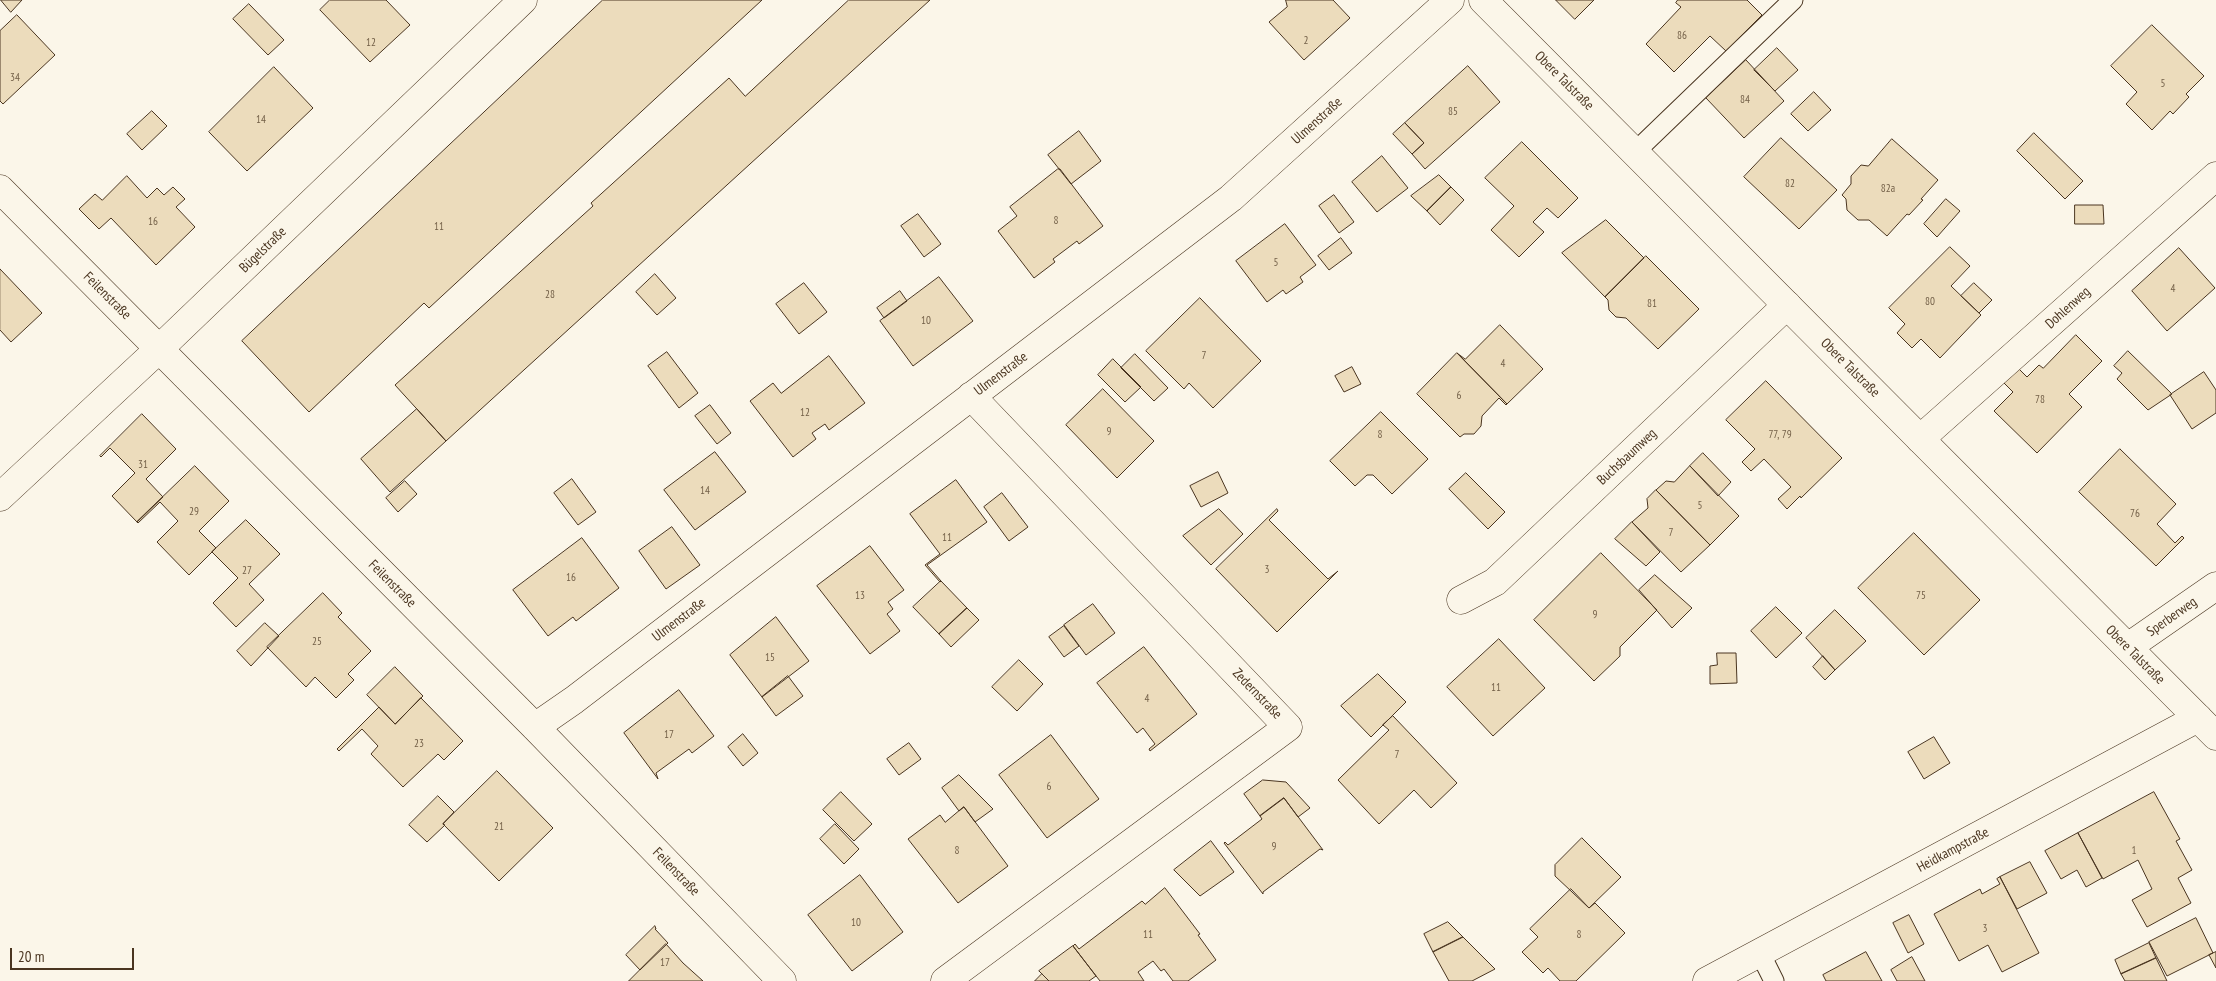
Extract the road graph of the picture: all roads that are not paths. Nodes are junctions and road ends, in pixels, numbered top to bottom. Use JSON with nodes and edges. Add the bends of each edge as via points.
{"nodes":[{"id":1,"x":523,"y":0,"type":"edge"},
{"id":2,"x":1450,"y":0,"type":"edge"},
{"id":3,"x":1483,"y":0,"type":"edge"},
{"id":4,"x":1793,"y":0,"type":"edge"},
{"id":5,"x":1634,"y":152,"type":"junction"},
{"id":6,"x":2216,"y":176,"type":"edge"},
{"id":7,"x":0,"y":189,"type":"edge"},
{"id":8,"x":1787,"y":305,"type":"junction"},
{"id":9,"x":159,"y":349,"type":"junction"},
{"id":10,"x":971,"y":396,"type":"junction"},
{"id":11,"x":1920,"y":439,"type":"junction"},
{"id":12,"x":0,"y":497,"type":"edge"},
{"id":13,"x":2216,"y":586,"type":"edge"},
{"id":14,"x":1461,"y":600,"type":"dead end"},
{"id":15,"x":2128,"y":647,"type":"junction"},
{"id":16,"x":535,"y":727,"type":"junction"},
{"id":17,"x":2207,"y":727,"type":"edge"},
{"id":18,"x":1760,"y":953,"type":"junction"},
{"id":19,"x":782,"y":981,"type":"edge"},
{"id":20,"x":945,"y":981,"type":"edge"},
{"id":21,"x":1707,"y":981,"type":"edge"},
{"id":22,"x":1774,"y":981,"type":"edge"}],
"edges":[{"from":1,"to":9,"type":"street","name":"Bügelstraße"},
{"from":2,"to":10,"type":"street","name":"Ulmenstraße","via":[[1232,198]]},
{"from":3,"to":5,"type":"street","name":"Obere Talstraße"},
{"from":4,"to":5,"type":"lane"},
{"from":5,"to":8,"type":"street","name":"Obere Talstraße"},
{"from":6,"to":11,"type":"street","name":"Dohlenweg"},
{"from":7,"to":9,"type":"street","name":"Feilenstraße"},
{"from":8,"to":11,"type":"street","name":"Obere Talstraße"},
{"from":8,"to":14,"type":"street","name":"Buchsbaumweg","via":[[1495,582]]},
{"from":9,"to":12,"type":"street","name":"Bügelstraße"},
{"from":9,"to":16,"type":"street","name":"Feilenstraße"},
{"from":10,"to":16,"type":"street","name":"Ulmenstraße"},
{"from":10,"to":20,"type":"street","name":"Zedernstraße","via":[[1288,727]]},
{"from":11,"to":15,"type":"street","name":"Obere Talstraße"},
{"from":13,"to":15,"type":"street","name":"Sperberweg"},
{"from":15,"to":17,"type":"street","name":"Obere Talstraße"},
{"from":16,"to":19,"type":"street","name":"Feilenstraße"},
{"from":17,"to":18,"type":"street","name":"Heidkampstraße"},
{"from":18,"to":21,"type":"street","name":"Heidkampstraße"},
{"from":18,"to":22,"type":"lane"}]}
